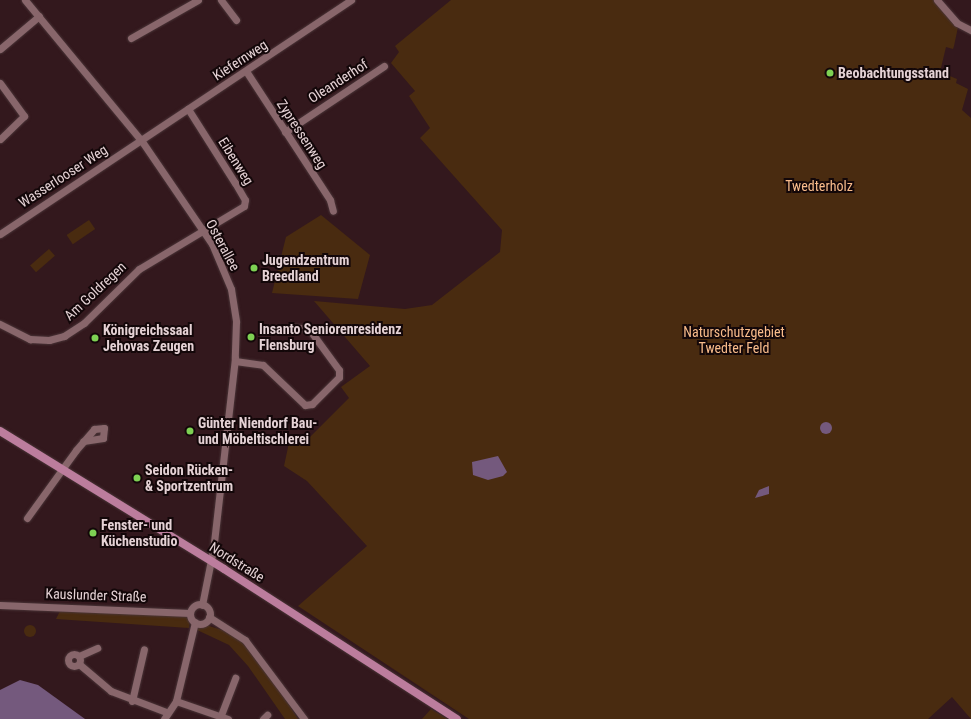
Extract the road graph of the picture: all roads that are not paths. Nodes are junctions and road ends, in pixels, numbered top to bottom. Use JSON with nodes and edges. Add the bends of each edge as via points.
{"nodes":[{"id":1,"x":198,"y":0,"type":"edge"},
{"id":2,"x":221,"y":0,"type":"edge"},
{"id":3,"x":351,"y":0,"type":"edge"},
{"id":4,"x":938,"y":0,"type":"edge"},
{"id":5,"x":30,"y":1,"type":"edge"},
{"id":6,"x":39,"y":16,"type":"junction"},
{"id":7,"x":236,"y":20,"type":"dead end"},
{"id":8,"x":971,"y":30,"type":"edge"},
{"id":9,"x":131,"y":38,"type":"dead end"},
{"id":10,"x":0,"y":49,"type":"edge"},
{"id":11,"x":384,"y":66,"type":"dead end"},
{"id":12,"x":246,"y":71,"type":"junction"},
{"id":13,"x":0,"y":83,"type":"edge"},
{"id":14,"x":188,"y":109,"type":"junction"},
{"id":15,"x":285,"y":132,"type":"junction"},
{"id":16,"x":0,"y":139,"type":"edge"},
{"id":17,"x":141,"y":140,"type":"junction"},
{"id":18,"x":333,"y":211,"type":"dead end"},
{"id":19,"x":202,"y":229,"type":"junction"},
{"id":20,"x":0,"y":234,"type":"edge"},
{"id":21,"x":0,"y":324,"type":"edge"},
{"id":22,"x":291,"y":327,"type":"dead end"},
{"id":23,"x":235,"y":361,"type":"junction"},
{"id":24,"x":0,"y":431,"type":"edge"},
{"id":25,"x":83,"y":441,"type":"dead end"},
{"id":26,"x":63,"y":468,"type":"junction"},
{"id":27,"x":27,"y":518,"type":"dead end"},
{"id":28,"x":211,"y":561,"type":"junction"},
{"id":29,"x":0,"y":605,"type":"edge"},
{"id":30,"x":202,"y":605,"type":"junction"},
{"id":31,"x":190,"y":613,"type":"junction"},
{"id":32,"x":209,"y":616,"type":"junction"},
{"id":33,"x":194,"y":622,"type":"junction"},
{"id":34,"x":97,"y":648,"type":"dead end"},
{"id":35,"x":144,"y":648,"type":"dead end"},
{"id":36,"x":79,"y":656,"type":"junction"},
{"id":37,"x":79,"y":664,"type":"junction"},
{"id":38,"x":235,"y":678,"type":"dead end"},
{"id":39,"x":132,"y":701,"type":"junction"},
{"id":40,"x":176,"y":701,"type":"junction"},
{"id":41,"x":165,"y":716,"type":"edge"},
{"id":42,"x":224,"y":717,"type":"edge"},
{"id":43,"x":304,"y":719,"type":"edge"},
{"id":44,"x":457,"y":719,"type":"edge"}],
"edges":[{"from":1,"to":9,"type":"street"},
{"from":2,"to":7,"type":"street"},
{"from":3,"to":12,"type":"street","name":"Kiefernweg"},
{"from":4,"to":8,"type":"street","via":[[948,16]]},
{"from":5,"to":6,"type":"street","name":"Osterallee"},
{"from":6,"to":10,"type":"street"},
{"from":6,"to":17,"type":"street","name":"Osterallee"},
{"from":11,"to":15,"type":"street","name":"Oleanderhof"},
{"from":12,"to":14,"type":"street","name":"Kiefernweg"},
{"from":12,"to":15,"type":"street","name":"Zypressenweg"},
{"from":13,"to":16,"type":"street","via":[[24,116]]},
{"from":14,"to":17,"type":"street","name":"Kiefernweg"},
{"from":14,"to":19,"type":"street","name":"Eibenweg","via":[[246,204]]},
{"from":15,"to":18,"type":"street","name":"Zypressenweg","via":[[330,200]]},
{"from":17,"to":19,"type":"street","name":"Osterallee"},
{"from":17,"to":20,"type":"street","name":"Wasserlooser Weg"},
{"from":19,"to":21,"type":"street","name":"Am Goldregen","via":[[139,269],[79,327],[64,336],[49,340],[30,339]]},
{"from":19,"to":23,"type":"street","name":"Osterallee","via":[[219,259],[231,289],[236,322]]},
{"from":22,"to":23,"type":"street","via":[[309,329],[340,370],[340,378],[312,404],[305,405],[263,365]]},
{"from":23,"to":28,"type":"street","name":"Osterallee"},
{"from":24,"to":26,"type":"main road","name":"Nordstraße"},
{"from":25,"to":26,"type":"street"},
{"from":26,"to":27,"type":"street"},
{"from":26,"to":28,"type":"main road","name":"Nordstraße"},
{"from":28,"to":30,"type":"street","name":"Osterallee"},
{"from":28,"to":44,"type":"main road","name":"Nordstraße"},
{"from":29,"to":31,"type":"street","name":"Kauslunder Straße"},
{"from":30,"to":31,"type":"street","via":[[196,605]]},
{"from":30,"to":32,"type":"street","via":[[207,608]]},
{"from":31,"to":33,"type":"street"},
{"from":32,"to":33,"type":"street","via":[[203,623]]},
{"from":32,"to":43,"type":"street","via":[[245,640]]},
{"from":33,"to":40,"type":"street"},
{"from":34,"to":36,"type":"street"},
{"from":35,"to":39,"type":"street"},
{"from":36,"to":37,"type":"street"},
{"from":36,"to":37,"type":"street","via":[[73,654],[68,659],[73,666]]},
{"from":37,"to":39,"type":"street","via":[[111,691]]},
{"from":38,"to":42,"type":"street"},
{"from":39,"to":41,"type":"street"},
{"from":40,"to":41,"type":"street"},
{"from":40,"to":42,"type":"street"}]}
